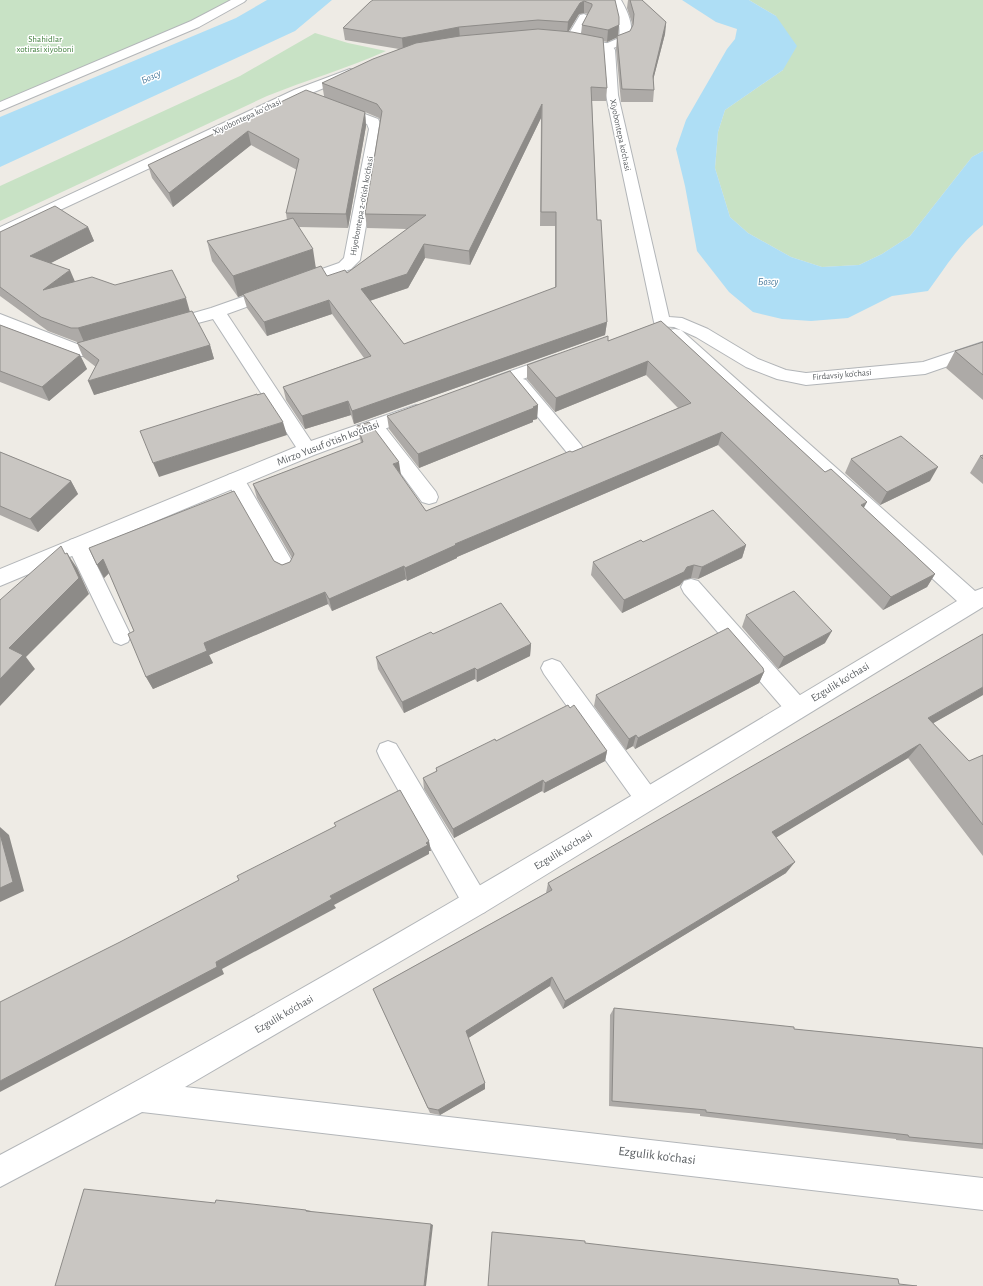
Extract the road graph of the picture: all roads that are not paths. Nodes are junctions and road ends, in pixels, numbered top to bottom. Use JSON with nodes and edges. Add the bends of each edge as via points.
{"nodes":[{"id":1,"x":240,"y":0,"type":"edge"},
{"id":2,"x":616,"y":0,"type":"edge"},
{"id":3,"x":584,"y":17,"type":"edge"},
{"id":4,"x":565,"y":40,"type":"joint"},
{"id":5,"x":607,"y":47,"type":"junction"},
{"id":6,"x":359,"y":69,"type":"edge"},
{"id":7,"x":299,"y":93,"type":"junction"},
{"id":8,"x":0,"y":107,"type":"edge"},
{"id":9,"x":0,"y":233,"type":"edge"},
{"id":10,"x":217,"y":312,"type":"junction"},
{"id":11,"x":0,"y":319,"type":"edge"},
{"id":12,"x":655,"y":325,"type":"junction"},
{"id":13,"x":150,"y":331,"type":"edge"},
{"id":14,"x":121,"y":340,"type":"edge"},
{"id":15,"x":983,"y":348,"type":"edge"},
{"id":16,"x":572,"y":354,"type":"edge"},
{"id":17,"x":513,"y":376,"type":"junction"},
{"id":18,"x":469,"y":392,"type":"edge"},
{"id":19,"x":433,"y":405,"type":"edge"},
{"id":20,"x":375,"y":426,"type":"junction"},
{"id":21,"x":307,"y":450,"type":"junction"},
{"id":22,"x":575,"y":450,"type":"edge"},
{"id":23,"x":235,"y":480,"type":"junction"},
{"id":24,"x":429,"y":497,"type":"dead end"},
{"id":25,"x":77,"y":545,"type":"junction"},
{"id":26,"x":286,"y":568,"type":"edge"},
{"id":27,"x":0,"y":576,"type":"edge"},
{"id":28,"x":691,"y":587,"type":"dead end"},
{"id":29,"x":978,"y":599,"type":"edge"},
{"id":30,"x":121,"y":636,"type":"dead end"},
{"id":31,"x":552,"y":668,"type":"dead end"},
{"id":32,"x":796,"y":708,"type":"junction"},
{"id":33,"x":388,"y":751,"type":"dead end"},
{"id":34,"x":647,"y":799,"type":"junction"},
{"id":35,"x":476,"y":903,"type":"junction"},
{"id":36,"x":140,"y":1097,"type":"junction"},
{"id":37,"x":0,"y":1172,"type":"edge"},
{"id":38,"x":983,"y":1194,"type":"edge"}],
"edges":[{"from":1,"to":8,"type":"street","via":[[195,24]]},
{"from":2,"to":5,"type":"lane","via":[[620,5],[626,34],[624,40]]},
{"from":3,"to":4,"type":"lane"},
{"from":4,"to":5,"type":"street"},
{"from":5,"to":12,"type":"street","name":"Xiyobontepa ko'chasi","via":[[612,95]]},
{"from":6,"to":7,"type":"street","name":"Xiyobontepa koʻchasi"},
{"from":7,"to":9,"type":"street","name":"Xiyobontepa koʻchasi"},
{"from":7,"to":10,"type":"street","name":"Hiyobontepa 2-o'tish ko'chasi","via":[[375,125],[352,260],[345,266]]},
{"from":10,"to":13,"type":"street","name":"Hiyobontepa 2-o'tish ko'chasi"},
{"from":10,"to":21,"type":"street"},
{"from":11,"to":14,"type":"street","via":[[75,350]]},
{"from":12,"to":15,"type":"street","name":"Firdavsiy ko'chasi","via":[[676,322],[702,333],[758,366],[783,375],[806,379],[925,368]]},
{"from":12,"to":29,"type":"street"},
{"from":16,"to":17,"type":"street"},
{"from":17,"to":18,"type":"street"},
{"from":17,"to":22,"type":"lane"},
{"from":19,"to":20,"type":"street","name":"Mirzo Yusuf o'tish ko'chasi"},
{"from":20,"to":21,"type":"street","name":"Mirzo Yusuf o'tish ko'chasi"},
{"from":20,"to":24,"type":"lane"},
{"from":21,"to":23,"type":"street","name":"Mirzo Yusuf o'tish ko'chasi"},
{"from":23,"to":25,"type":"street","name":"Mirzo Yusuf o'tish ko'chasi"},
{"from":23,"to":26,"type":"lane"},
{"from":25,"to":27,"type":"street","name":"Mirzo Yusuf o'tish ko'chasi"},
{"from":25,"to":30,"type":"lane"},
{"from":28,"to":32,"type":"lane"},
{"from":29,"to":32,"type":"street","name":"Ezgulik ko'chasi"},
{"from":31,"to":34,"type":"lane"},
{"from":32,"to":34,"type":"street","name":"Ezgulik ko'chasi"},
{"from":33,"to":35,"type":"lane"},
{"from":34,"to":35,"type":"street","name":"Ezgulik ko'chasi"},
{"from":35,"to":36,"type":"street","name":"Ezgulik ko'chasi"},
{"from":36,"to":37,"type":"street","name":"Ezgulik ko'chasi"},
{"from":36,"to":38,"type":"street","name":"Ezgulik ko'chasi"}]}
